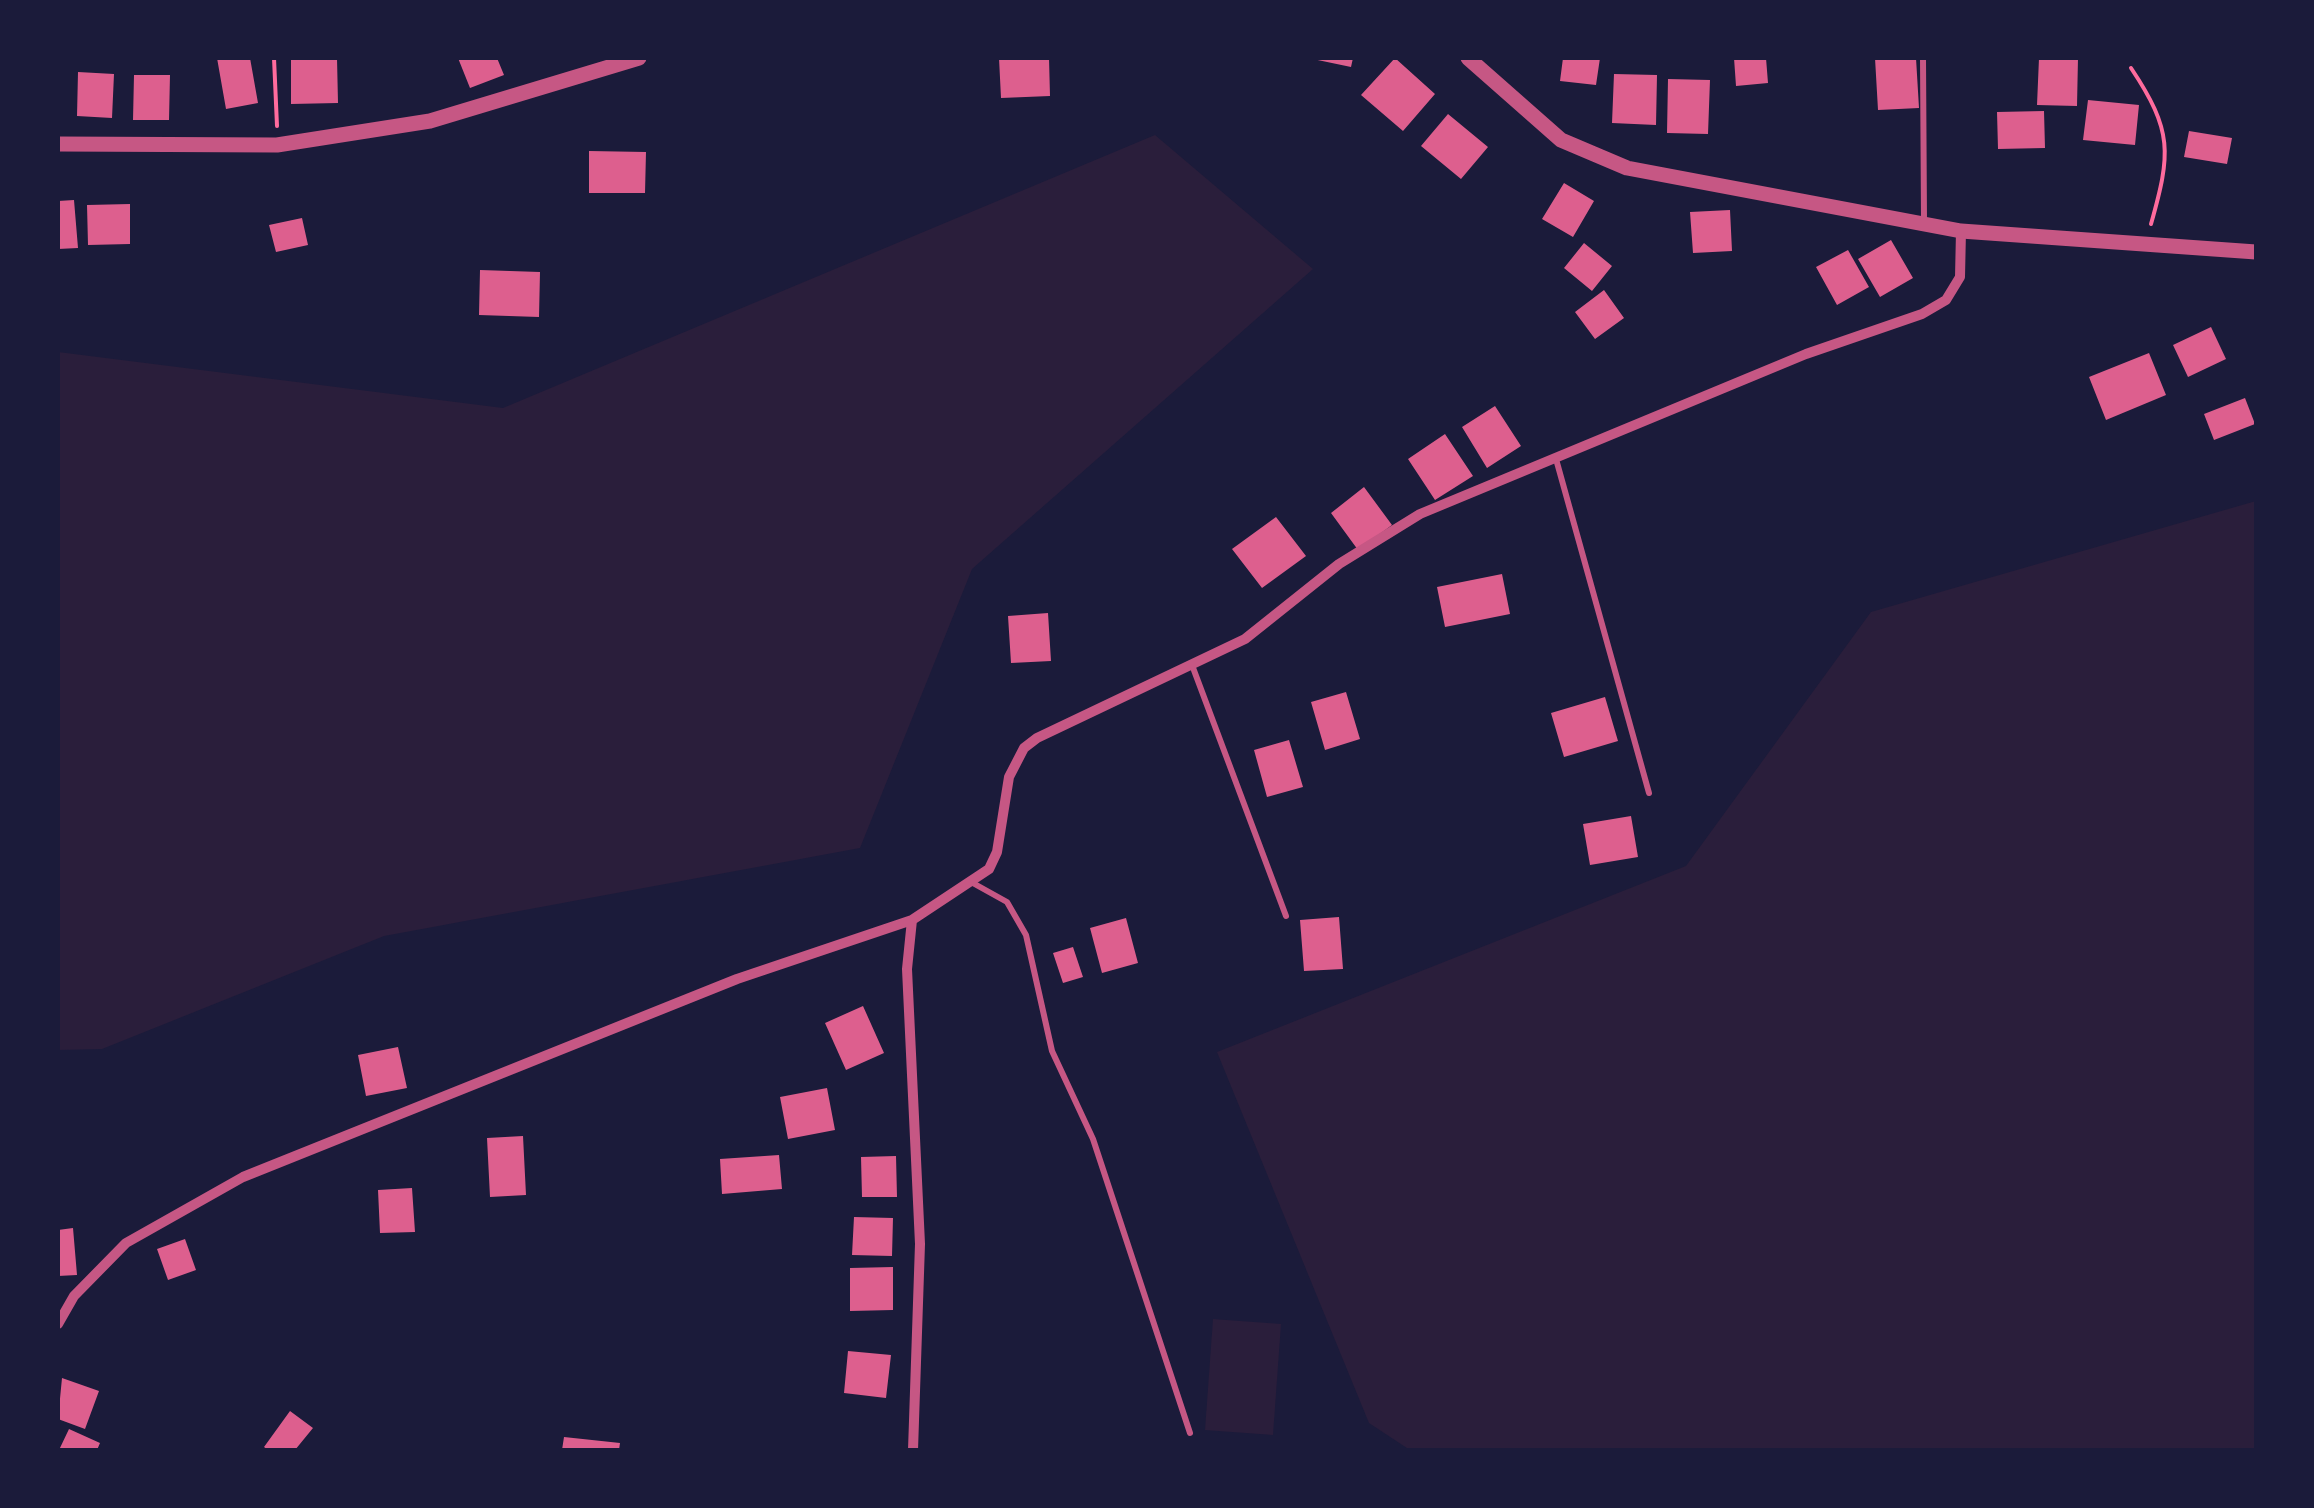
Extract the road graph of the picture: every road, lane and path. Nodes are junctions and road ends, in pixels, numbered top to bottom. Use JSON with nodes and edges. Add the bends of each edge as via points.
{"nodes":[{"id":1,"x":274,"y":58,"type":"edge"},
{"id":2,"x":639,"y":58,"type":"edge"},
{"id":3,"x":1468,"y":58,"type":"edge"},
{"id":4,"x":1923,"y":58,"type":"edge"},
{"id":5,"x":2131,"y":68,"type":"dead end"},
{"id":6,"x":58,"y":144,"type":"edge"},
{"id":7,"x":277,"y":145,"type":"junction"},
{"id":8,"x":1924,"y":222,"type":"junction"},
{"id":9,"x":1961,"y":231,"type":"junction"},
{"id":10,"x":2144,"y":248,"type":"junction"},
{"id":11,"x":2256,"y":252,"type":"edge"},
{"id":12,"x":1555,"y":458,"type":"junction"},
{"id":13,"x":1192,"y":664,"type":"junction"},
{"id":14,"x":1649,"y":793,"type":"dead end"},
{"id":15,"x":972,"y":882,"type":"junction"},
{"id":16,"x":1286,"y":916,"type":"dead end"},
{"id":17,"x":912,"y":920,"type":"junction"},
{"id":18,"x":58,"y":1324,"type":"edge"},
{"id":19,"x":1190,"y":1433,"type":"dead end"},
{"id":20,"x":912,"y":1450,"type":"edge"}],
"edges":[{"from":1,"to":7,"type":"path"},
{"from":2,"to":7,"type":"street","via":[[430,122]]},
{"from":3,"to":8,"type":"street","via":[[1560,140],[1627,168]]},
{"from":4,"to":8,"type":"lane"},
{"from":5,"to":10,"type":"path","via":[[2157,107],[2168,164]]},
{"from":6,"to":7,"type":"street"},
{"from":8,"to":9,"type":"street"},
{"from":9,"to":10,"type":"street"},
{"from":9,"to":12,"type":"street","via":[[1960,277],[1946,300],[1922,314],[1806,354]]},
{"from":10,"to":11,"type":"street"},
{"from":12,"to":13,"type":"street","via":[[1420,514],[1339,564],[1245,639]]},
{"from":12,"to":14,"type":"lane"},
{"from":13,"to":15,"type":"street","via":[[1024,748],[1003,798],[997,852]]},
{"from":13,"to":16,"type":"lane"},
{"from":15,"to":17,"type":"street"},
{"from":15,"to":19,"type":"lane","via":[[1007,902],[1026,934],[1052,1050],[1092,1139]]},
{"from":17,"to":18,"type":"street","via":[[700,993],[243,1177],[126,1243],[74,1296]]},
{"from":17,"to":20,"type":"street","via":[[907,969],[920,1244]]}]}
